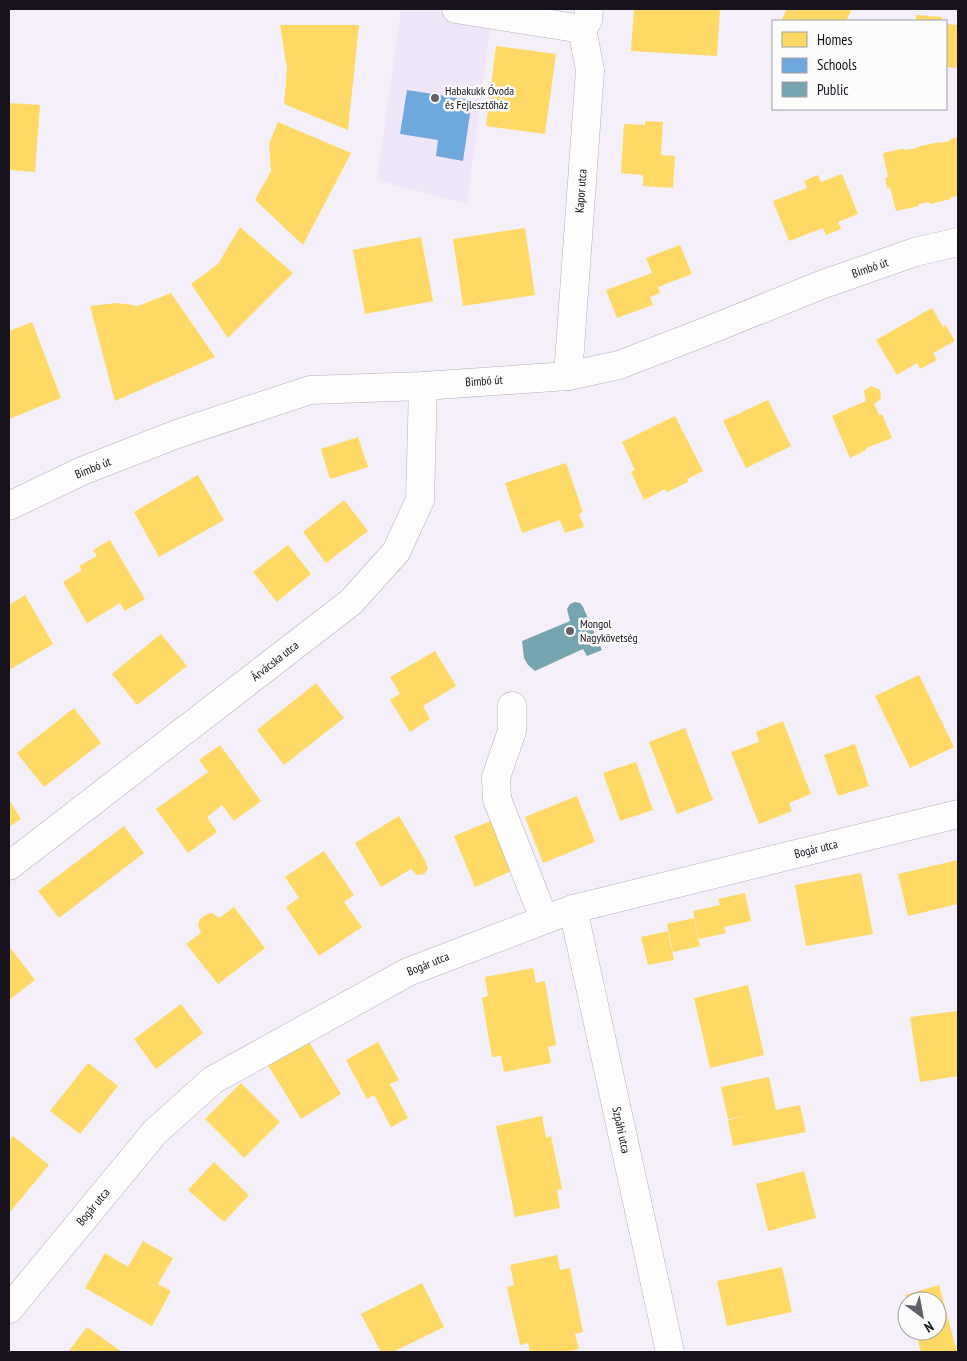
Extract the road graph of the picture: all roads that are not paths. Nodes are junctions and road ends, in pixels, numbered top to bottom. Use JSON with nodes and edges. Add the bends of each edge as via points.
{"nodes":[{"id":1,"x":456,"y":9,"type":"edge"},
{"id":2,"x":586,"y":19,"type":"edge"},
{"id":3,"x":958,"y":242,"type":"edge"},
{"id":4,"x":568,"y":376,"type":"junction"},
{"id":5,"x":423,"y":386,"type":"junction"},
{"id":6,"x":9,"y":506,"type":"edge"},
{"id":7,"x":512,"y":706,"type":"dead end"},
{"id":8,"x":958,"y":814,"type":"edge"},
{"id":9,"x":9,"y":866,"type":"edge"},
{"id":10,"x":573,"y":909,"type":"junction"},
{"id":11,"x":544,"y":919,"type":"junction"},
{"id":12,"x":9,"y":1309,"type":"edge"},
{"id":13,"x":670,"y":1352,"type":"edge"}],
"edges":[{"from":1,"to":2,"type":"street"},
{"from":2,"to":4,"type":"street","name":"Kapor utca","via":[[590,70]]},
{"from":3,"to":4,"type":"street","name":"Bimbó út","via":[[915,252],[822,285],[619,365]]},
{"from":4,"to":5,"type":"street","name":"Bimbó út"},
{"from":5,"to":6,"type":"street","name":"Bimbó út","via":[[310,390],[176,434],[82,471]]},
{"from":5,"to":9,"type":"street","name":"Árvácska utca","via":[[420,500],[396,552],[351,602]]},
{"from":7,"to":11,"type":"street","via":[[512,731],[496,777],[497,798]]},
{"from":8,"to":10,"type":"street","name":"Bogár utca"},
{"from":10,"to":11,"type":"street","name":"Bogár utca"},
{"from":10,"to":13,"type":"street","name":"Szpáhi utca"},
{"from":11,"to":12,"type":"street","name":"Bogár utca","via":[[408,972],[213,1080],[156,1132]]}]}
